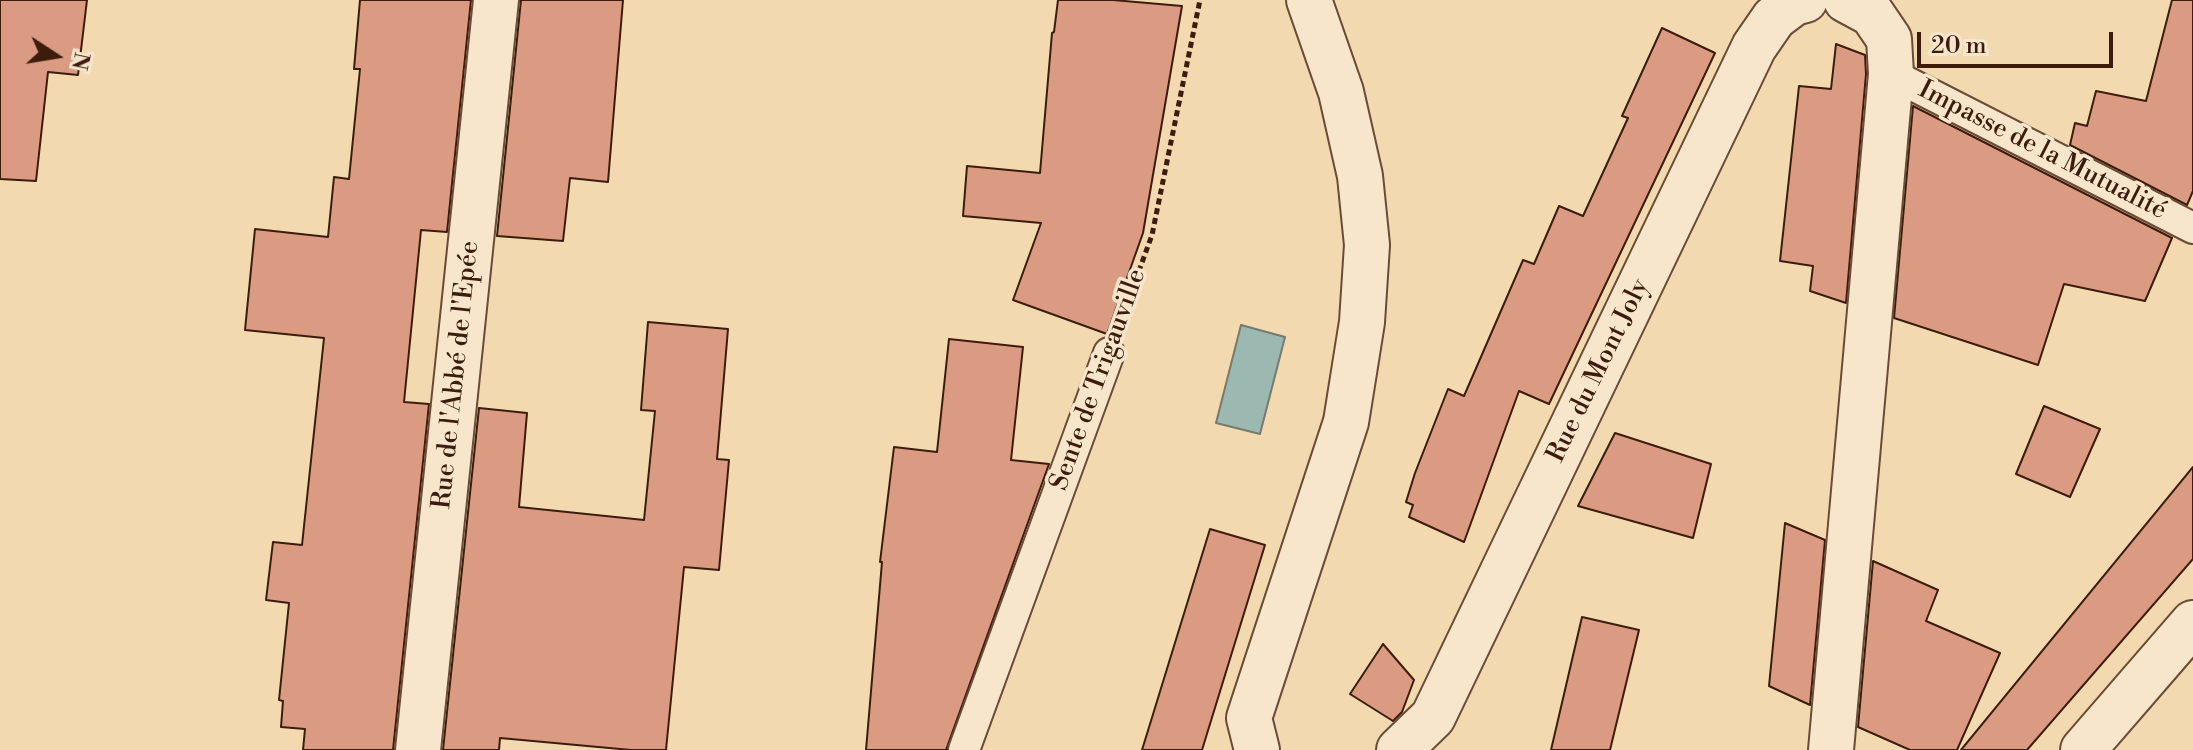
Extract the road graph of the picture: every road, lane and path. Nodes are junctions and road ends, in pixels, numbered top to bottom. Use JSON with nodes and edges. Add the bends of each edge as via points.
{"nodes":[{"id":1,"x":496,"y":0,"type":"edge"},
{"id":2,"x":1200,"y":0,"type":"edge"},
{"id":3,"x":1309,"y":0,"type":"edge"},
{"id":4,"x":1805,"y":0,"type":"edge"},
{"id":5,"x":1846,"y":0,"type":"edge"},
{"id":6,"x":1891,"y":74,"type":"junction"},
{"id":7,"x":2193,"y":228,"type":"edge"},
{"id":8,"x":1109,"y":353,"type":"joint"},
{"id":9,"x":2193,"y":623,"type":"edge"},
{"id":10,"x":418,"y":750,"type":"edge"},
{"id":11,"x":964,"y":750,"type":"edge"},
{"id":12,"x":1257,"y":750,"type":"edge"},
{"id":13,"x":1399,"y":750,"type":"edge"},
{"id":14,"x":1831,"y":750,"type":"edge"},
{"id":15,"x":2083,"y":750,"type":"edge"}],
"edges":[{"from":1,"to":10,"type":"street","name":"Rue de l'Abbé de l'Epée"},
{"from":2,"to":8,"type":"path","name":"Sente de Trigauville","via":[[1152,235]]},
{"from":3,"to":12,"type":"street","via":[[1341,92],[1360,176],[1367,245],[1362,322],[1346,422],[1249,718]]},
{"from":4,"to":13,"type":"street","name":"Rue du Mont Joly","via":[[1774,18],[1754,47],[1433,717]]},
{"from":5,"to":6,"type":"street","via":[[1872,14],[1889,39]]},
{"from":6,"to":7,"type":"lane","name":"Impasse de la Mutualité"},
{"from":6,"to":14,"type":"street"},
{"from":8,"to":11,"type":"lane","name":"Sente de Trigauville"},
{"from":9,"to":15,"type":"street"}]}
